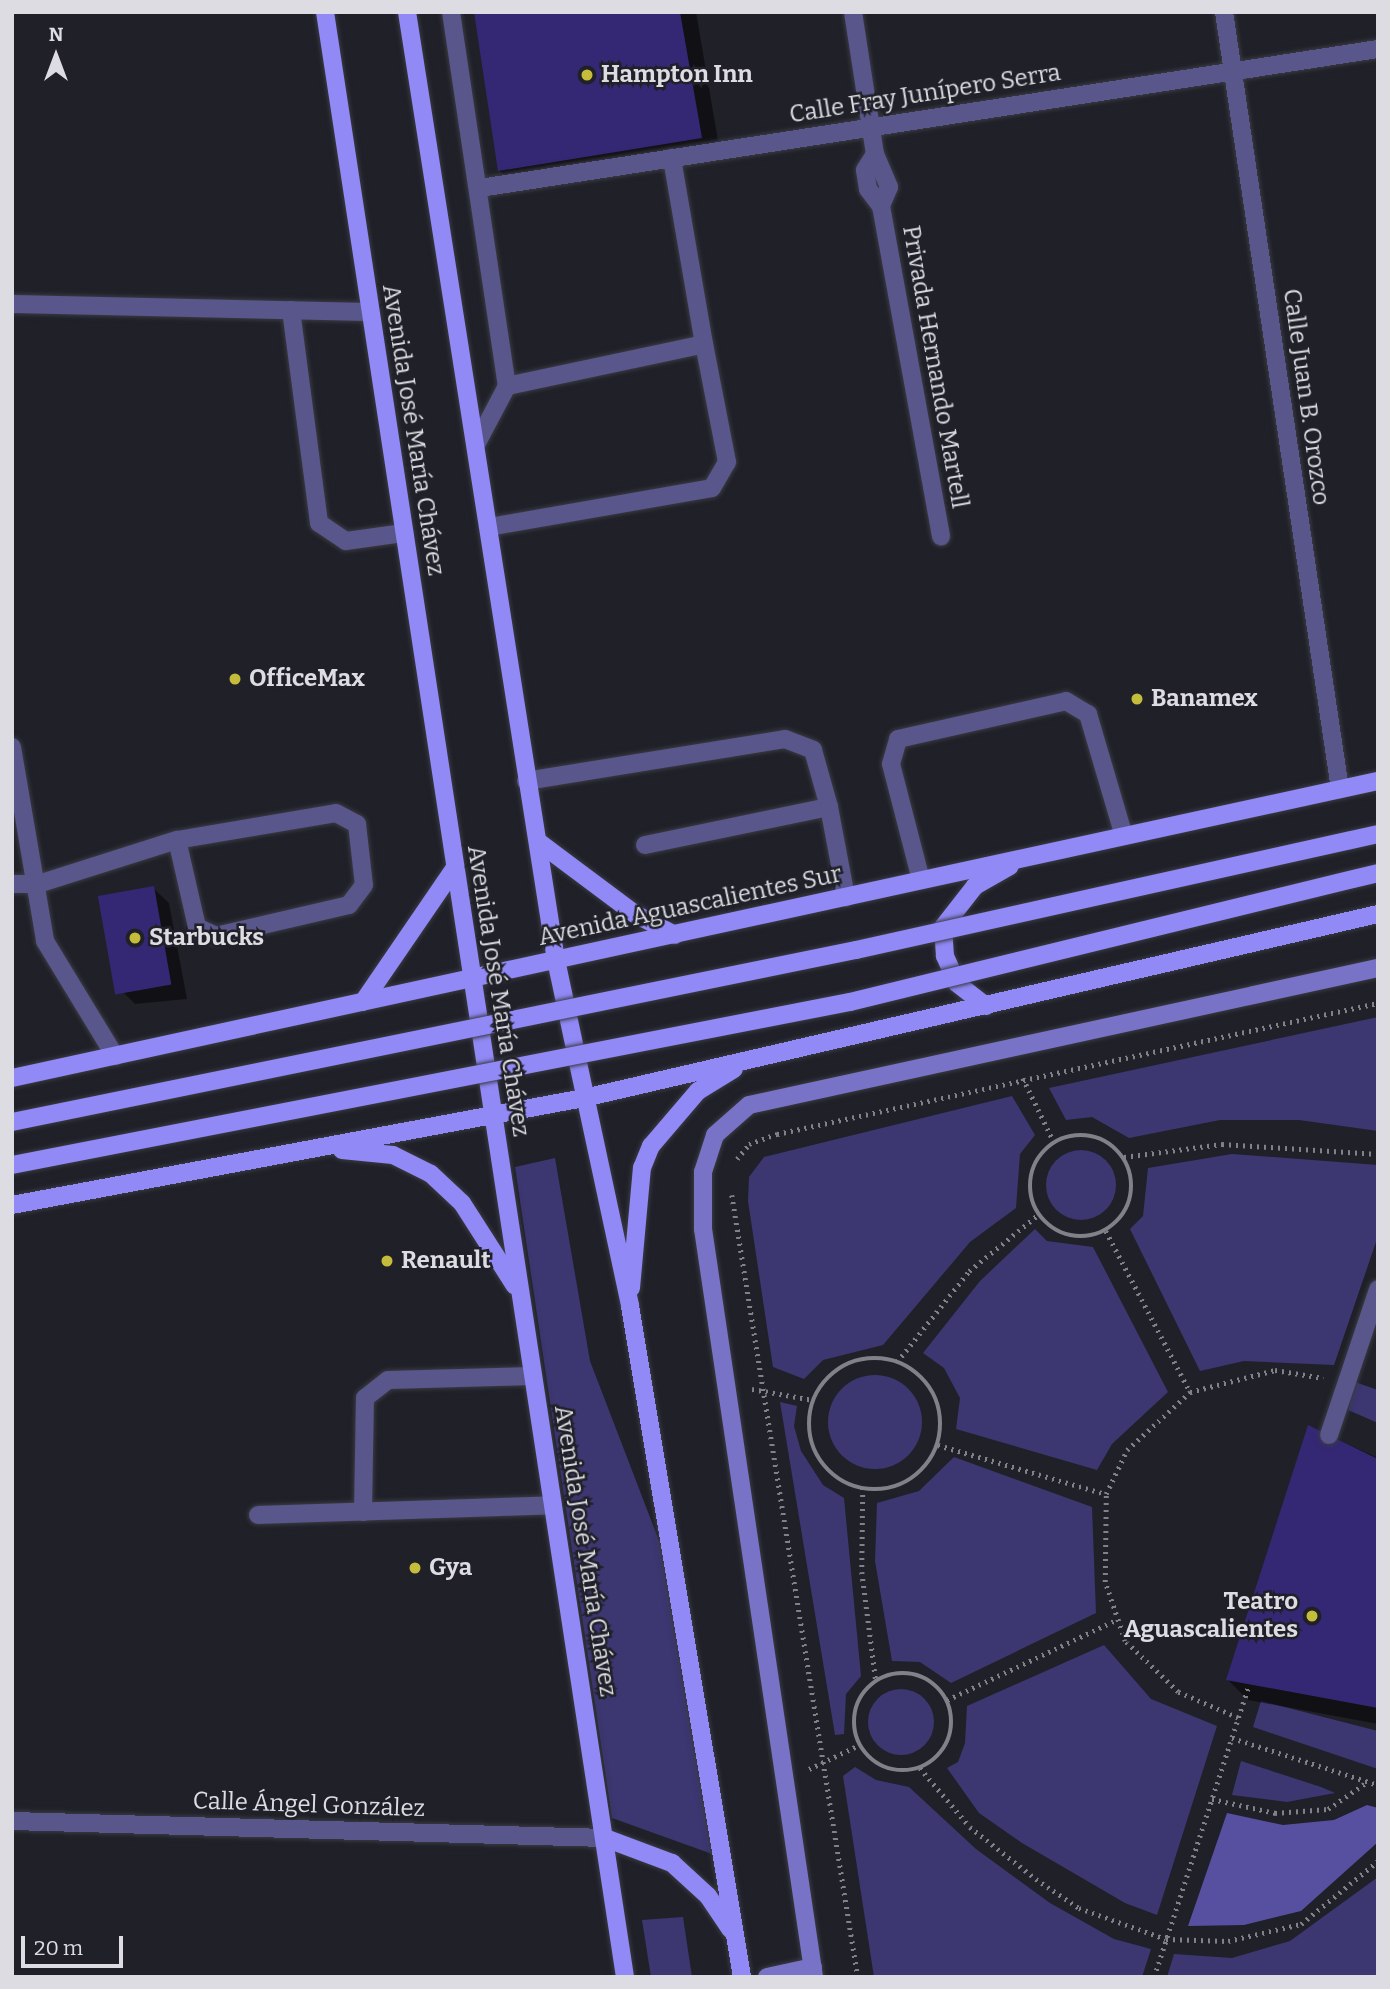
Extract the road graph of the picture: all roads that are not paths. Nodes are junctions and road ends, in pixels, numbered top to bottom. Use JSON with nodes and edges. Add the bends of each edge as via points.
{"nodes":[{"id":1,"x":325,"y":12,"type":"edge"},
{"id":2,"x":407,"y":12,"type":"edge"},
{"id":3,"x":451,"y":12,"type":"edge"},
{"id":4,"x":853,"y":12,"type":"edge"},
{"id":5,"x":1224,"y":12,"type":"edge"},
{"id":6,"x":1378,"y":49,"type":"edge"},
{"id":7,"x":1233,"y":71,"type":"junction"},
{"id":8,"x":871,"y":127,"type":"junction"},
{"id":9,"x":672,"y":158,"type":"junction"},
{"id":10,"x":480,"y":188,"type":"junction"},
{"id":11,"x":12,"y":304,"type":"edge"},
{"id":12,"x":291,"y":310,"type":"junction"},
{"id":13,"x":370,"y":312,"type":"junction"},
{"id":14,"x":704,"y":344,"type":"junction"},
{"id":15,"x":507,"y":386,"type":"junction"},
{"id":16,"x":477,"y":443,"type":"junction"},
{"id":17,"x":489,"y":527,"type":"junction"},
{"id":18,"x":404,"y":533,"type":"junction"},
{"id":19,"x":941,"y":537,"type":"dead end"},
{"id":20,"x":12,"y":747,"type":"edge"},
{"id":21,"x":526,"y":781,"type":"junction"},
{"id":22,"x":1378,"y":782,"type":"edge"},
{"id":23,"x":1340,"y":789,"type":"junction"},
{"id":24,"x":829,"y":807,"type":"junction"},
{"id":25,"x":1378,"y":834,"type":"edge"},
{"id":26,"x":1124,"y":836,"type":"junction"},
{"id":27,"x":177,"y":840,"type":"junction"},
{"id":28,"x":540,"y":844,"type":"junction"},
{"id":29,"x":645,"y":845,"type":"dead end"},
{"id":30,"x":1025,"y":858,"type":"junction"},
{"id":31,"x":454,"y":869,"type":"junction"},
{"id":32,"x":1378,"y":873,"type":"edge"},
{"id":33,"x":921,"y":880,"type":"junction"},
{"id":34,"x":12,"y":884,"type":"edge"},
{"id":35,"x":38,"y":884,"type":"junction"},
{"id":36,"x":846,"y":897,"type":"junction"},
{"id":37,"x":1378,"y":914,"type":"edge"},
{"id":38,"x":675,"y":935,"type":"junction"},
{"id":39,"x":556,"y":960,"type":"junction"},
{"id":40,"x":1378,"y":968,"type":"edge"},
{"id":41,"x":472,"y":978,"type":"junction"},
{"id":42,"x":363,"y":1002,"type":"junction"},
{"id":43,"x":986,"y":1006,"type":"junction"},
{"id":44,"x":115,"y":1056,"type":"junction"},
{"id":45,"x":761,"y":1057,"type":"junction"},
{"id":46,"x":12,"y":1078,"type":"edge"},
{"id":47,"x":584,"y":1098,"type":"junction"},
{"id":48,"x":492,"y":1117,"type":"junction"},
{"id":49,"x":12,"y":1122,"type":"edge"},
{"id":50,"x":321,"y":1148,"type":"junction"},
{"id":51,"x":12,"y":1165,"type":"edge"},
{"id":52,"x":12,"y":1205,"type":"edge"},
{"id":53,"x":1378,"y":1289,"type":"edge"},
{"id":54,"x":519,"y":1292,"type":"junction"},
{"id":55,"x":630,"y":1306,"type":"junction"},
{"id":56,"x":533,"y":1376,"type":"junction"},
{"id":57,"x":1329,"y":1435,"type":"dead end"},
{"id":58,"x":553,"y":1505,"type":"junction"},
{"id":59,"x":363,"y":1512,"type":"junction"},
{"id":60,"x":258,"y":1515,"type":"dead end"},
{"id":61,"x":12,"y":1821,"type":"edge"},
{"id":62,"x":605,"y":1838,"type":"junction"},
{"id":63,"x":735,"y":1938,"type":"junction"},
{"id":64,"x":813,"y":1972,"type":"edge"},
{"id":65,"x":625,"y":1977,"type":"edge"},
{"id":66,"x":742,"y":1977,"type":"edge"},
{"id":67,"x":767,"y":1977,"type":"edge"}],
"edges":[{"from":1,"to":13,"type":"main road","name":"Avenida José María Chávez"},
{"from":2,"to":16,"type":"main road"},
{"from":3,"to":10,"type":"street"},
{"from":4,"to":8,"type":"street","name":"Privada Hernando Martell"},
{"from":5,"to":7,"type":"street","name":"Calle Juan B. Orozco"},
{"from":6,"to":7,"type":"street","name":"Calle Fray Junípero Serra"},
{"from":7,"to":8,"type":"street","name":"Calle Fray Junípero Serra"},
{"from":7,"to":23,"type":"street","name":"Calle Juan B. Orozco"},
{"from":8,"to":9,"type":"street","name":"Calle Fray Junípero Serra"},
{"from":8,"to":19,"type":"street","name":"Privada Hernando Martell","via":[[875,154],[865,170],[881,206]]},
{"from":9,"to":10,"type":"street","name":"Calle Fray Junípero Serra"},
{"from":9,"to":14,"type":"street"},
{"from":10,"to":15,"type":"street"},
{"from":11,"to":12,"type":"street"},
{"from":12,"to":13,"type":"street"},
{"from":12,"to":18,"type":"street","via":[[319,523],[346,541]]},
{"from":13,"to":18,"type":"main road","name":"Avenida José María Chávez"},
{"from":14,"to":15,"type":"street"},
{"from":14,"to":17,"type":"street","via":[[727,461],[712,488]]},
{"from":15,"to":16,"type":"street"},
{"from":16,"to":17,"type":"main road"},
{"from":17,"to":21,"type":"main road"},
{"from":18,"to":31,"type":"main road","name":"Avenida José María Chávez"},
{"from":20,"to":35,"type":"street"},
{"from":21,"to":24,"type":"street","via":[[785,739],[813,750]]},
{"from":21,"to":28,"type":"main road"},
{"from":22,"to":23,"type":"main road","name":"Avenida Aguascalientes Sur"},
{"from":23,"to":26,"type":"main road","name":"Avenida Aguascalientes Sur"},
{"from":24,"to":29,"type":"street"},
{"from":24,"to":36,"type":"street"},
{"from":25,"to":49,"type":"main road","bridge":true,"via":[[842,953]]},
{"from":26,"to":30,"type":"main road","name":"Avenida Aguascalientes Sur"},
{"from":26,"to":33,"type":"street","via":[[1088,714],[1066,701],[898,739],[891,764]]},
{"from":27,"to":27,"type":"street","via":[[336,813],[357,824],[364,885],[349,905],[216,936],[197,927]]},
{"from":27,"to":35,"type":"street"},
{"from":28,"to":38,"type":"main road","via":[[635,914]]},
{"from":28,"to":39,"type":"main road"},
{"from":30,"to":33,"type":"main road","name":"Avenida Aguascalientes Sur"},
{"from":30,"to":43,"type":"main road","via":[[975,886],[943,927],[945,956],[957,983]]},
{"from":31,"to":41,"type":"main road","name":"Avenida José María Chávez"},
{"from":31,"to":42,"type":"main road"},
{"from":32,"to":51,"type":"main road","bridge":true,"via":[[849,1002]]},
{"from":33,"to":36,"type":"main road","name":"Avenida Aguascalientes Sur"},
{"from":34,"to":35,"type":"street"},
{"from":35,"to":44,"type":"street","via":[[45,941]]},
{"from":36,"to":38,"type":"main road","name":"Avenida Aguascalientes Sur"},
{"from":37,"to":43,"type":"main road"},
{"from":38,"to":39,"type":"main road","name":"Avenida Aguascalientes Sur"},
{"from":39,"to":41,"type":"main road","name":"Avenida Aguascalientes Sur"},
{"from":39,"to":47,"type":"main road"},
{"from":40,"to":64,"type":"street","via":[[775,1100],[732,1115],[715,1135],[703,1172],[703,1229],[731,1393]]},
{"from":41,"to":42,"type":"main road","name":"Avenida Aguascalientes Sur"},
{"from":41,"to":48,"type":"main road","name":"Avenida José María Chávez"},
{"from":42,"to":44,"type":"main road","name":"Avenida Aguascalientes Sur"},
{"from":43,"to":45,"type":"main road"},
{"from":44,"to":46,"type":"main road","name":"Avenida Aguascalientes Sur"},
{"from":45,"to":47,"type":"main road"},
{"from":45,"to":55,"type":"main road","via":[[698,1091],[651,1146],[642,1168]]},
{"from":47,"to":48,"type":"main road"},
{"from":47,"to":55,"type":"main road"},
{"from":48,"to":50,"type":"main road"},
{"from":48,"to":54,"type":"main road","name":"Avenida José María Chávez"},
{"from":50,"to":52,"type":"main road"},
{"from":50,"to":54,"type":"main road","via":[[393,1155],[431,1174],[462,1203]]},
{"from":53,"to":57,"type":"street"},
{"from":54,"to":56,"type":"main road","name":"Avenida José María Chávez"},
{"from":55,"to":63,"type":"main road"},
{"from":56,"to":58,"type":"main road","name":"Avenida José María Chávez"},
{"from":56,"to":59,"type":"street","via":[[388,1380],[365,1398]]},
{"from":58,"to":59,"type":"street"},
{"from":58,"to":62,"type":"main road","name":"Avenida José María Chávez"},
{"from":59,"to":60,"type":"street"},
{"from":61,"to":62,"type":"street","name":"Calle Ángel González"},
{"from":62,"to":63,"type":"main road","via":[[650,1852],[692,1878]]},
{"from":62,"to":65,"type":"main road","name":"Avenida José María Chávez"},
{"from":63,"to":66,"type":"main road"},
{"from":64,"to":67,"type":"street"}]}
